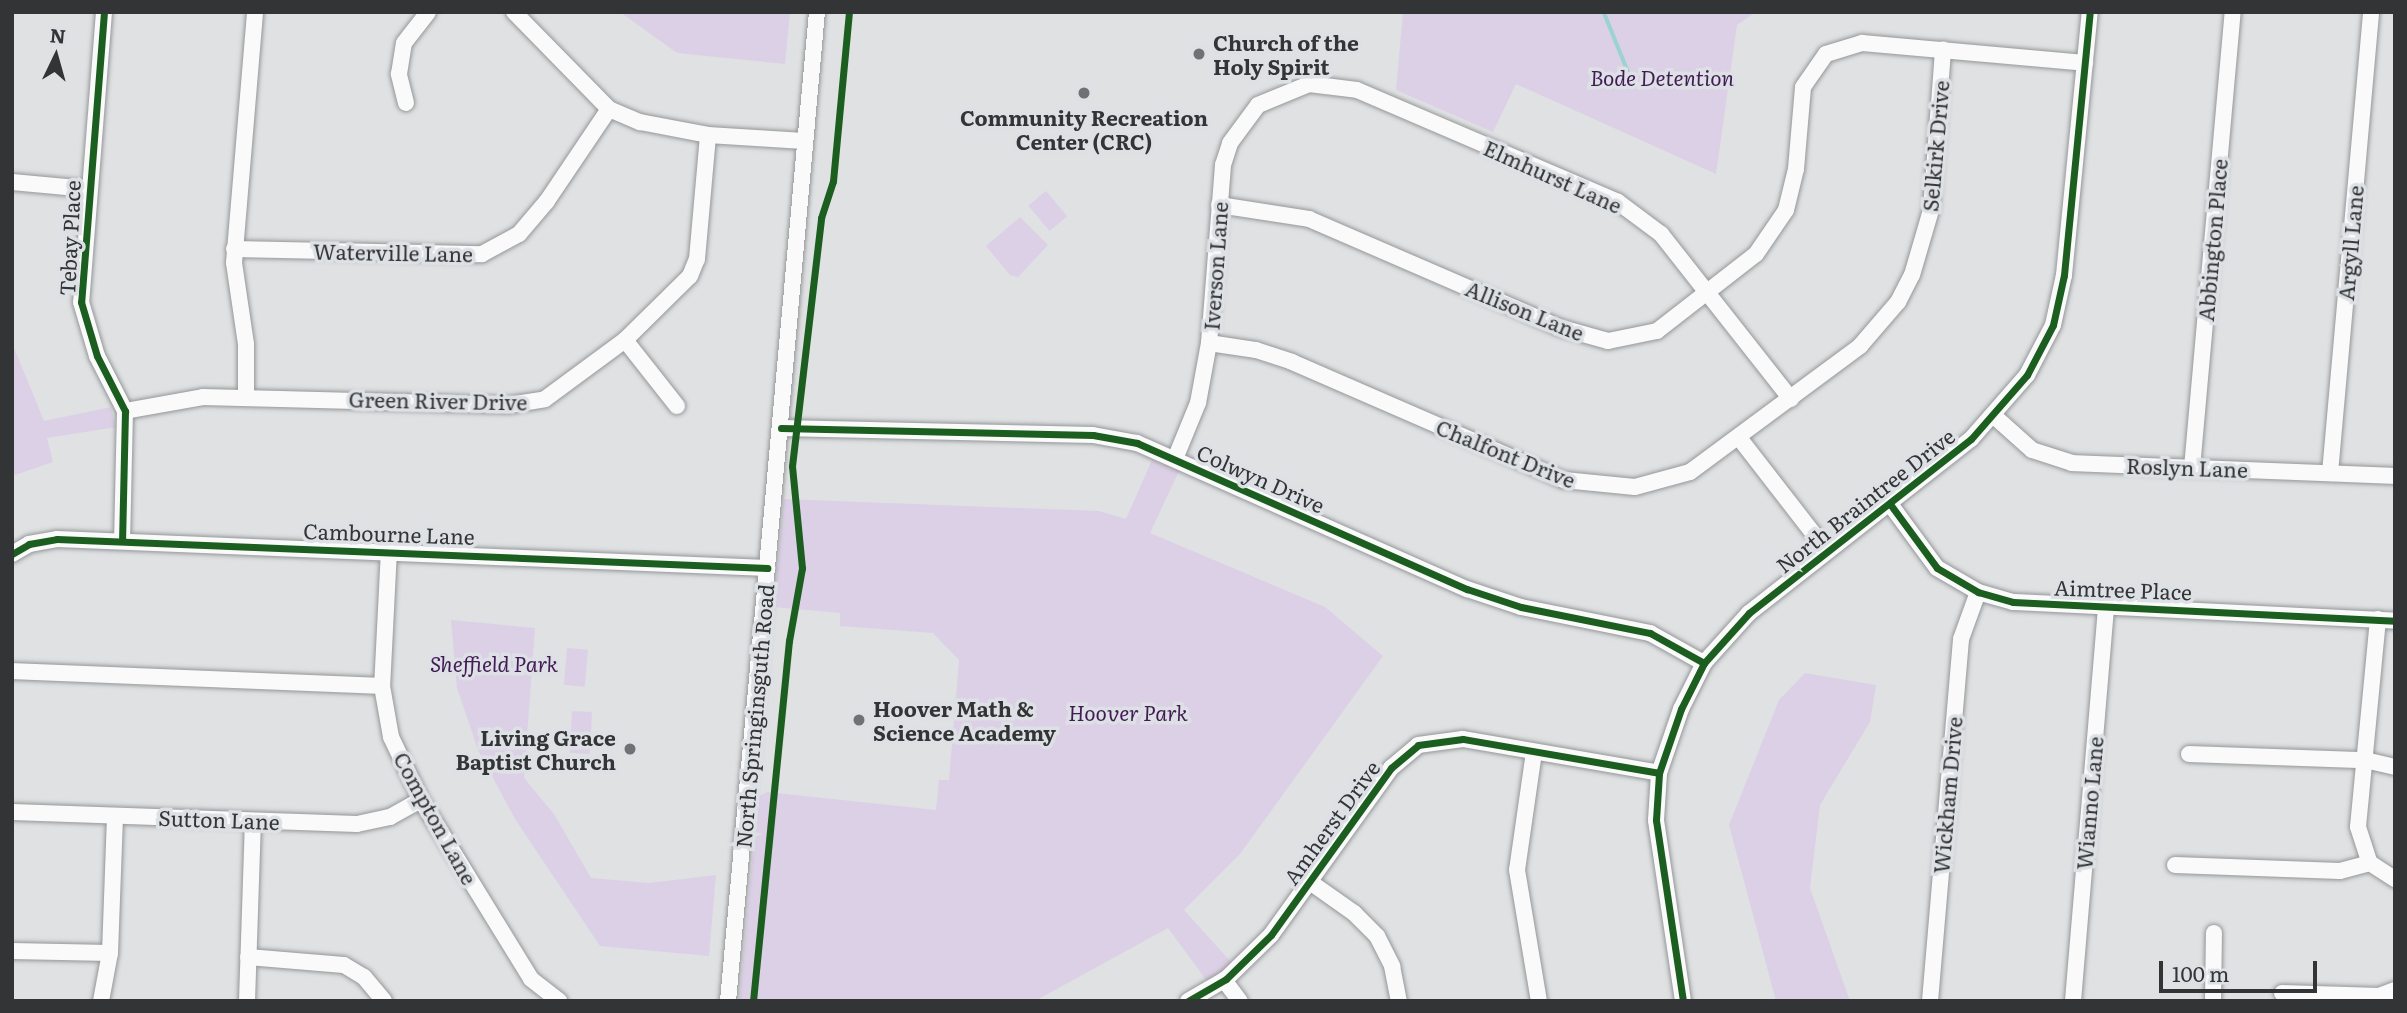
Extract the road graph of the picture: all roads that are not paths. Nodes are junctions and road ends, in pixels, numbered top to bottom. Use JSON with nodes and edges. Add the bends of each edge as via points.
{"nodes":[{"id":1,"x":104,"y":12,"type":"edge"},
{"id":2,"x":255,"y":12,"type":"edge"},
{"id":3,"x":428,"y":12,"type":"edge"},
{"id":4,"x":514,"y":12,"type":"edge"},
{"id":5,"x":817,"y":12,"type":"edge"},
{"id":6,"x":2090,"y":12,"type":"edge"},
{"id":7,"x":2233,"y":12,"type":"edge"},
{"id":8,"x":2371,"y":12,"type":"edge"},
{"id":9,"x":1943,"y":49,"type":"junction"},
{"id":10,"x":2085,"y":62,"type":"junction"},
{"id":11,"x":1282,"y":92,"type":"joint"},
{"id":12,"x":406,"y":103,"type":"dead end"},
{"id":13,"x":609,"y":109,"type":"junction"},
{"id":14,"x":708,"y":135,"type":"junction"},
{"id":15,"x":804,"y":141,"type":"junction"},
{"id":16,"x":12,"y":182,"type":"edge"},
{"id":17,"x":88,"y":189,"type":"junction"},
{"id":18,"x":1219,"y":205,"type":"junction"},
{"id":19,"x":234,"y":249,"type":"junction"},
{"id":20,"x":1710,"y":292,"type":"junction"},
{"id":21,"x":625,"y":340,"type":"junction"},
{"id":22,"x":1209,"y":343,"type":"junction"},
{"id":23,"x":246,"y":396,"type":"junction"},
{"id":24,"x":1791,"y":399,"type":"junction"},
{"id":25,"x":677,"y":406,"type":"dead end"},
{"id":26,"x":125,"y":411,"type":"junction"},
{"id":27,"x":1994,"y":416,"type":"junction"},
{"id":28,"x":780,"y":428,"type":"junction"},
{"id":29,"x":1740,"y":439,"type":"junction"},
{"id":30,"x":1175,"y":459,"type":"junction"},
{"id":31,"x":2192,"y":468,"type":"junction"},
{"id":32,"x":2330,"y":473,"type":"junction"},
{"id":33,"x":2395,"y":476,"type":"edge"},
{"id":34,"x":1890,"y":504,"type":"junction"},
{"id":35,"x":122,"y":541,"type":"junction"},
{"id":36,"x":389,"y":550,"type":"junction"},
{"id":37,"x":1827,"y":551,"type":"junction"},
{"id":38,"x":12,"y":554,"type":"edge"},
{"id":39,"x":767,"y":568,"type":"junction"},
{"id":40,"x":1978,"y":592,"type":"junction"},
{"id":41,"x":2106,"y":606,"type":"junction"},
{"id":42,"x":2386,"y":620,"type":"edge"},
{"id":43,"x":1704,"y":663,"type":"junction"},
{"id":44,"x":12,"y":671,"type":"edge"},
{"id":45,"x":382,"y":686,"type":"junction"},
{"id":46,"x":1534,"y":752,"type":"junction"},
{"id":47,"x":2189,"y":754,"type":"dead end"},
{"id":48,"x":2365,"y":760,"type":"junction"},
{"id":49,"x":2395,"y":766,"type":"edge"},
{"id":50,"x":1659,"y":773,"type":"junction"},
{"id":51,"x":421,"y":800,"type":"junction"},
{"id":52,"x":12,"y":812,"type":"edge"},
{"id":53,"x":115,"y":816,"type":"junction"},
{"id":54,"x":253,"y":821,"type":"junction"},
{"id":55,"x":2370,"y":863,"type":"junction"},
{"id":56,"x":2175,"y":865,"type":"dead end"},
{"id":57,"x":2395,"y":879,"type":"edge"},
{"id":58,"x":1310,"y":882,"type":"junction"},
{"id":59,"x":2214,"y":933,"type":"dead end"},
{"id":60,"x":12,"y":951,"type":"edge"},
{"id":61,"x":110,"y":953,"type":"junction"},
{"id":62,"x":248,"y":957,"type":"junction"},
{"id":63,"x":1224,"y":980,"type":"junction"},
{"id":64,"x":2395,"y":990,"type":"edge"},
{"id":65,"x":2282,"y":993,"type":"dead end"},
{"id":66,"x":101,"y":1001,"type":"edge"},
{"id":67,"x":247,"y":1001,"type":"edge"},
{"id":68,"x":384,"y":1001,"type":"edge"},
{"id":69,"x":559,"y":1001,"type":"edge"},
{"id":70,"x":728,"y":1001,"type":"edge"},
{"id":71,"x":1188,"y":1001,"type":"edge"},
{"id":72,"x":1240,"y":1001,"type":"edge"},
{"id":73,"x":1399,"y":1001,"type":"edge"},
{"id":74,"x":1539,"y":1001,"type":"edge"},
{"id":75,"x":1683,"y":1001,"type":"edge"},
{"id":76,"x":1930,"y":1001,"type":"edge"},
{"id":77,"x":2073,"y":1001,"type":"edge"},
{"id":78,"x":2213,"y":1001,"type":"edge"}],
"edges":[{"from":1,"to":17,"type":"street","name":"Tebay Place"},
{"from":2,"to":19,"type":"street"},
{"from":3,"to":12,"type":"street","via":[[404,43],[399,74]]},
{"from":4,"to":13,"type":"street"},
{"from":5,"to":15,"type":"street","name":"North Springinsguth Road"},
{"from":6,"to":10,"type":"street","name":"North Braintree Drive"},
{"from":7,"to":31,"type":"street","name":"Abbington Place"},
{"from":8,"to":32,"type":"street","name":"Argyll Lane"},
{"from":9,"to":10,"type":"street","name":"Allison Lane"},
{"from":9,"to":20,"type":"street","name":"Allison Lane","via":[[1854,43],[1837,48],[1816,64],[1803,87],[1796,169],[1786,210],[1756,254]]},
{"from":9,"to":24,"type":"street","name":"Selkirk Drive","via":[[1931,210],[1912,275],[1880,326]]},
{"from":10,"to":27,"type":"street","name":"North Braintree Drive","via":[[2071,223],[2053,326],[2027,375]]},
{"from":11,"to":18,"type":"street","name":"Iverson Lane","via":[[1258,105],[1237,129],[1223,165]]},
{"from":11,"to":20,"type":"street","name":"Elmhurst Lane","via":[[1322,83],[1349,87],[1618,202],[1661,234]]},
{"from":13,"to":14,"type":"street","via":[[640,122]]},
{"from":13,"to":19,"type":"street","name":"Waterville Lane","via":[[519,234],[482,254]]},
{"from":14,"to":15,"type":"street"},
{"from":14,"to":21,"type":"street","name":"Green River Drive","via":[[697,259],[677,292]]},
{"from":15,"to":28,"type":"street","name":"North Springinsguth Road"},
{"from":16,"to":17,"type":"street"},
{"from":17,"to":26,"type":"street","name":"Tebay Place","via":[[81,302],[97,356]]},
{"from":18,"to":20,"type":"street","name":"Allison Lane","via":[[1309,219],[1558,327],[1608,341],[1657,331]]},
{"from":18,"to":22,"type":"street","name":"Iverson Lane"},
{"from":19,"to":23,"type":"street","via":[[246,344]]},
{"from":20,"to":24,"type":"street","name":"Elmhurst Lane"},
{"from":21,"to":23,"type":"street","name":"Green River Drive","via":[[569,386],[529,404]]},
{"from":21,"to":25,"type":"street"},
{"from":22,"to":29,"type":"street","name":"Chalfont Drive","via":[[1256,350],[1292,362],[1582,485],[1621,487],[1664,481],[1710,461]]},
{"from":22,"to":30,"type":"street","name":"Iverson Lane","via":[[1198,403]]},
{"from":23,"to":26,"type":"street","name":"Green River Drive","via":[[188,398]]},
{"from":24,"to":29,"type":"street","name":"Chalfont Drive"},
{"from":26,"to":35,"type":"street","name":"Tebay Place"},
{"from":27,"to":31,"type":"street","name":"Roslyn Lane","via":[[2032,450],[2059,461]]},
{"from":27,"to":34,"type":"street","name":"North Braintree Drive"},
{"from":28,"to":30,"type":"street","name":"Colwyn Drive","via":[[1093,435],[1137,443]]},
{"from":28,"to":39,"type":"street","name":"North Springinsguth Road"},
{"from":29,"to":37,"type":"street"},
{"from":30,"to":43,"type":"street","name":"Colwyn Drive","via":[[1467,589],[1521,607],[1650,633]]},
{"from":31,"to":32,"type":"street","name":"Roslyn Lane"},
{"from":32,"to":33,"type":"street","name":"Roslyn Lane"},
{"from":34,"to":37,"type":"street","name":"North Braintree Drive"},
{"from":34,"to":40,"type":"street","name":"Aimtree Place","via":[[1937,568]]},
{"from":35,"to":36,"type":"street","name":"Cambourne Lane"},
{"from":35,"to":38,"type":"street","name":"Cambourne Lane","via":[[45,540]]},
{"from":36,"to":39,"type":"street","name":"Cambourne Lane"},
{"from":36,"to":45,"type":"street","name":"Compton Lane"},
{"from":37,"to":43,"type":"street","name":"North Braintree Drive","via":[[1749,613]]},
{"from":39,"to":70,"type":"street","name":"North Springinsguth Road"},
{"from":40,"to":41,"type":"street","name":"Aimtree Place","via":[[2012,602]]},
{"from":40,"to":76,"type":"street","name":"Wickham Drive","via":[[1961,639]]},
{"from":41,"to":42,"type":"street","name":"Aimtree Place"},
{"from":41,"to":77,"type":"street","name":"Wianno Lane"},
{"from":42,"to":48,"type":"street"},
{"from":43,"to":50,"type":"street","name":"North Braintree Drive","via":[[1681,709]]},
{"from":44,"to":45,"type":"street"},
{"from":45,"to":51,"type":"street","name":"Compton Lane","via":[[391,737]]},
{"from":46,"to":50,"type":"street","name":"Amherst Drive"},
{"from":46,"to":58,"type":"street","name":"Amherst Drive","via":[[1463,739],[1418,745],[1391,768]]},
{"from":46,"to":74,"type":"street","via":[[1517,870]]},
{"from":47,"to":48,"type":"street"},
{"from":48,"to":49,"type":"street"},
{"from":48,"to":55,"type":"street","via":[[2358,827]]},
{"from":50,"to":75,"type":"street","name":"North Braintree Drive","via":[[1656,843]]},
{"from":51,"to":54,"type":"street","name":"Sutton Lane","via":[[390,817],[365,823]]},
{"from":51,"to":69,"type":"street","name":"Compton Lane","via":[[538,987]]},
{"from":52,"to":53,"type":"street","name":"Sutton Lane"},
{"from":53,"to":54,"type":"street","name":"Sutton Lane"},
{"from":53,"to":61,"type":"street"},
{"from":54,"to":62,"type":"street"},
{"from":55,"to":56,"type":"street","via":[[2340,871]]},
{"from":55,"to":57,"type":"street"},
{"from":58,"to":63,"type":"street","name":"Amherst Drive","via":[[1271,935]]},
{"from":58,"to":73,"type":"street","via":[[1377,936],[1392,966]]},
{"from":59,"to":78,"type":"street"},
{"from":60,"to":61,"type":"street"},
{"from":61,"to":66,"type":"street"},
{"from":62,"to":67,"type":"street"},
{"from":62,"to":68,"type":"street","via":[[339,964],[364,977]]},
{"from":63,"to":71,"type":"street","name":"Amherst Drive"},
{"from":63,"to":72,"type":"street"},
{"from":64,"to":65,"type":"street","via":[[2379,996]]}]}
